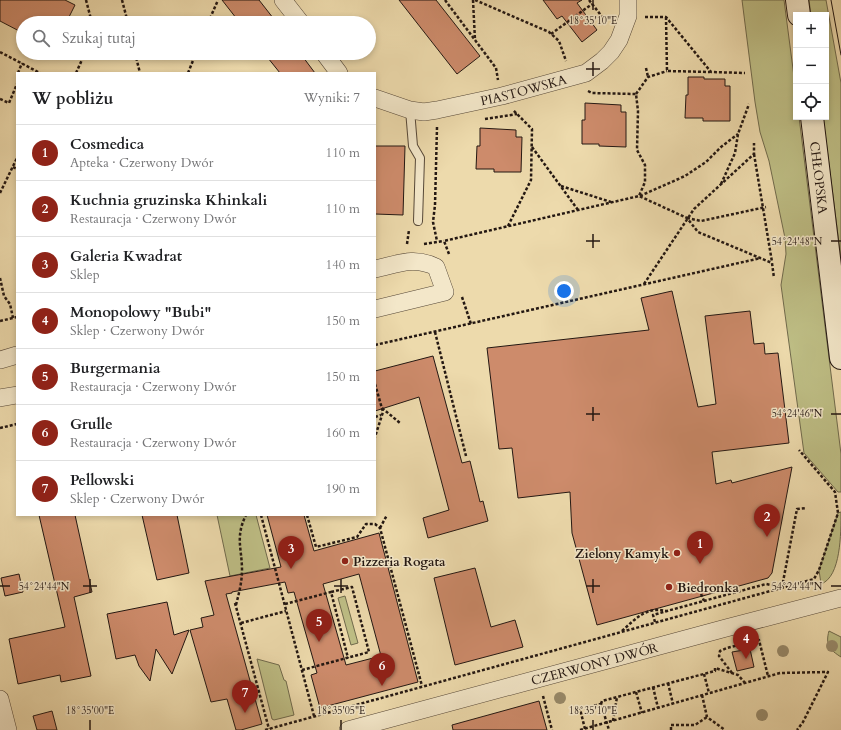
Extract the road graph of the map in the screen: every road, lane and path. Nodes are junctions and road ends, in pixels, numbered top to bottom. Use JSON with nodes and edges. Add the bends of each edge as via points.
{"nodes":[{"id":1,"x":86,"y":0,"type":"edge"},
{"id":2,"x":122,"y":0,"type":"edge"},
{"id":3,"x":218,"y":0,"type":"edge"},
{"id":4,"x":283,"y":0,"type":"edge"},
{"id":5,"x":474,"y":0,"type":"edge"},
{"id":6,"x":589,"y":0,"type":"edge"},
{"id":7,"x":594,"y":0,"type":"edge"},
{"id":8,"x":797,"y":0,"type":"edge"},
{"id":9,"x":628,"y":1,"type":"edge"},
{"id":10,"x":592,"y":4,"type":"junction"},
{"id":11,"x":594,"y":7,"type":"junction"},
{"id":12,"x":799,"y":12,"type":"edge"},
{"id":13,"x":90,"y":16,"type":"edge"},
{"id":14,"x":126,"y":16,"type":"edge"},
{"id":15,"x":211,"y":16,"type":"edge"},
{"id":16,"x":296,"y":16,"type":"edge"},
{"id":17,"x":666,"y":17,"type":"junction"},
{"id":18,"x":551,"y":34,"type":"junction"},
{"id":19,"x":619,"y":40,"type":"junction"},
{"id":20,"x":475,"y":41,"type":"dead end"},
{"id":21,"x":0,"y":52,"type":"edge"},
{"id":22,"x":82,"y":60,"type":"edge"},
{"id":23,"x":137,"y":60,"type":"edge"},
{"id":24,"x":193,"y":60,"type":"edge"},
{"id":25,"x":329,"y":60,"type":"edge"},
{"id":26,"x":22,"y":63,"type":"junction"},
{"id":27,"x":569,"y":67,"type":"dead end"},
{"id":28,"x":646,"y":68,"type":"dead end"},
{"id":29,"x":667,"y":71,"type":"junction"},
{"id":30,"x":18,"y":72,"type":"edge"},
{"id":31,"x":38,"y":72,"type":"edge"},
{"id":32,"x":76,"y":72,"type":"edge"},
{"id":33,"x":140,"y":72,"type":"edge"},
{"id":34,"x":188,"y":72,"type":"edge"},
{"id":35,"x":338,"y":72,"type":"edge"},
{"id":36,"x":711,"y":72,"type":"junction"},
{"id":37,"x":745,"y":73,"type":"dead end"},
{"id":38,"x":648,"y":78,"type":"junction"},
{"id":39,"x":16,"y":86,"type":"edge"},
{"id":40,"x":586,"y":90,"type":"dead end"},
{"id":41,"x":636,"y":94,"type":"junction"},
{"id":42,"x":0,"y":99,"type":"edge"},
{"id":43,"x":376,"y":102,"type":"edge"},
{"id":44,"x":749,"y":104,"type":"dead end"},
{"id":45,"x":410,"y":110,"type":"junction"},
{"id":46,"x":438,"y":110,"type":"junction"},
{"id":47,"x":812,"y":120,"type":"edge"},
{"id":48,"x":738,"y":134,"type":"junction"},
{"id":49,"x":754,"y":143,"type":"dead end"},
{"id":50,"x":532,"y":147,"type":"dead end"},
{"id":51,"x":754,"y":154,"type":"junction"},
{"id":52,"x":16,"y":160,"type":"edge"},
{"id":53,"x":13,"y":167,"type":"junction"},
{"id":54,"x":16,"y":168,"type":"edge"},
{"id":55,"x":560,"y":186,"type":"junction"},
{"id":56,"x":720,"y":186,"type":"junction"},
{"id":57,"x":0,"y":193,"type":"edge"},
{"id":58,"x":639,"y":196,"type":"junction"},
{"id":59,"x":611,"y":202,"type":"junction"},
{"id":60,"x":764,"y":207,"type":"junction"},
{"id":61,"x":578,"y":210,"type":"junction"},
{"id":62,"x":687,"y":218,"type":"junction"},
{"id":63,"x":418,"y":221,"type":"dead end"},
{"id":64,"x":437,"y":241,"type":"dead end"},
{"id":65,"x":449,"y":256,"type":"dead end"},
{"id":66,"x":762,"y":258,"type":"junction"},
{"id":67,"x":772,"y":263,"type":"junction"},
{"id":68,"x":376,"y":269,"type":"edge"},
{"id":69,"x":0,"y":278,"type":"edge"},
{"id":70,"x":774,"y":278,"type":"dead end"},
{"id":71,"x":644,"y":285,"type":"junction"},
{"id":72,"x":461,"y":294,"type":"dead end"},
{"id":73,"x":376,"y":308,"type":"edge"},
{"id":74,"x":16,"y":317,"type":"edge"},
{"id":75,"x":13,"y":318,"type":"junction"},
{"id":76,"x":0,"y":321,"type":"edge"},
{"id":77,"x":471,"y":324,"type":"junction"},
{"id":78,"x":435,"y":332,"type":"junction"},
{"id":79,"x":376,"y":345,"type":"edge"},
{"id":80,"x":16,"y":355,"type":"edge"},
{"id":81,"x":841,"y":358,"type":"edge"},
{"id":82,"x":0,"y":360,"type":"edge"},
{"id":83,"x":376,"y":387,"type":"edge"},
{"id":84,"x":16,"y":394,"type":"edge"},
{"id":85,"x":0,"y":398,"type":"edge"},
{"id":86,"x":382,"y":407,"type":"junction"},
{"id":87,"x":382,"y":415,"type":"junction"},
{"id":88,"x":376,"y":417,"type":"edge"},
{"id":89,"x":400,"y":423,"type":"dead end"},
{"id":90,"x":16,"y":424,"type":"edge"},
{"id":91,"x":0,"y":428,"type":"edge"},
{"id":92,"x":376,"y":434,"type":"edge"},
{"id":93,"x":799,"y":450,"type":"dead end"},
{"id":94,"x":466,"y":456,"type":"dead end"},
{"id":95,"x":806,"y":508,"type":"dead end"},
{"id":96,"x":387,"y":515,"type":"dead end"},
{"id":97,"x":246,"y":516,"type":"edge"},
{"id":98,"x":261,"y":516,"type":"edge"},
{"id":99,"x":307,"y":516,"type":"edge"},
{"id":100,"x":380,"y":528,"type":"junction"},
{"id":101,"x":782,"y":588,"type":"junction"},
{"id":102,"x":331,"y":592,"type":"junction"},
{"id":103,"x":702,"y":594,"type":"dead end"},
{"id":104,"x":841,"y":598,"type":"edge"},
{"id":105,"x":704,"y":601,"type":"junction"},
{"id":106,"x":284,"y":604,"type":"junction"},
{"id":107,"x":286,"y":611,"type":"junction"},
{"id":108,"x":666,"y":611,"type":"junction"},
{"id":109,"x":655,"y":622,"type":"junction"},
{"id":110,"x":240,"y":624,"type":"junction"},
{"id":111,"x":621,"y":632,"type":"junction"},
{"id":112,"x":348,"y":658,"type":"junction"},
{"id":113,"x":302,"y":670,"type":"junction"},
{"id":114,"x":732,"y":673,"type":"junction"},
{"id":115,"x":704,"y":674,"type":"junction"},
{"id":116,"x":768,"y":676,"type":"junction"},
{"id":117,"x":668,"y":683,"type":"junction"},
{"id":118,"x":745,"y":683,"type":"junction"},
{"id":119,"x":422,"y":686,"type":"junction"},
{"id":120,"x":653,"y":687,"type":"junction"},
{"id":121,"x":636,"y":692,"type":"junction"},
{"id":122,"x":709,"y":693,"type":"junction"},
{"id":123,"x":702,"y":695,"type":"junction"},
{"id":124,"x":617,"y":697,"type":"junction"},
{"id":125,"x":0,"y":699,"type":"edge"},
{"id":126,"x":601,"y":704,"type":"junction"},
{"id":127,"x":673,"y":704,"type":"junction"},
{"id":128,"x":658,"y":708,"type":"junction"},
{"id":129,"x":642,"y":713,"type":"junction"},
{"id":130,"x":314,"y":716,"type":"junction"},
{"id":131,"x":707,"y":717,"type":"junction"},
{"id":132,"x":614,"y":721,"type":"junction"},
{"id":133,"x":607,"y":722,"type":"junction"},
{"id":134,"x":269,"y":729,"type":"junction"},
{"id":135,"x":585,"y":729,"type":"junction"},
{"id":136,"x":8,"y":730,"type":"edge"},
{"id":137,"x":265,"y":730,"type":"edge"},
{"id":138,"x":348,"y":730,"type":"edge"},
{"id":139,"x":580,"y":730,"type":"edge"},
{"id":140,"x":609,"y":730,"type":"edge"},
{"id":141,"x":671,"y":730,"type":"edge"},
{"id":142,"x":726,"y":730,"type":"edge"},
{"id":143,"x":797,"y":730,"type":"edge"}],
"edges":[{"from":1,"to":13,"type":"path"},
{"from":2,"to":14,"type":"path"},
{"from":3,"to":15,"type":"path"},
{"from":4,"to":16,"type":"street"},
{"from":5,"to":18,"type":"path"},
{"from":5,"to":20,"type":"path"},
{"from":6,"to":10,"type":"path"},
{"from":7,"to":11,"type":"path"},
{"from":8,"to":12,"type":"main road"},
{"from":9,"to":17,"type":"path","via":[[635,3],[646,18]]},
{"from":9,"to":19,"type":"street","name":"PIASTOWSKA","via":[[628,16]]},
{"from":10,"to":11,"type":"path"},
{"from":10,"to":18,"type":"path"},
{"from":11,"to":19,"type":"path"},
{"from":17,"to":29,"type":"path"},
{"from":17,"to":36,"type":"path"},
{"from":18,"to":27,"type":"path","via":[[559,42]]},
{"from":19,"to":46,"type":"street","name":"PIASTOWSKA","via":[[602,61],[586,72],[502,96]]},
{"from":21,"to":26,"type":"path"},
{"from":22,"to":32,"type":"path"},
{"from":23,"to":33,"type":"path"},
{"from":24,"to":34,"type":"path"},
{"from":25,"to":35,"type":"street"},
{"from":26,"to":30,"type":"path"},
{"from":26,"to":31,"type":"path"},
{"from":28,"to":38,"type":"path"},
{"from":29,"to":36,"type":"path"},
{"from":29,"to":38,"type":"path"},
{"from":36,"to":37,"type":"path"},
{"from":38,"to":41,"type":"path"},
{"from":39,"to":42,"type":"path","via":[[9,103]]},
{"from":40,"to":41,"type":"path","via":[[592,93]]},
{"from":41,"to":58,"type":"path","via":[[637,150],[645,165],[645,182]]},
{"from":43,"to":45,"type":"street","name":"PIASTOWSKA"},
{"from":44,"to":48,"type":"path"},
{"from":45,"to":46,"type":"street","name":"PIASTOWSKA"},
{"from":45,"to":63,"type":"lane","via":[[412,146],[420,158]]},
{"from":46,"to":64,"type":"path","via":[[433,222]]},
{"from":47,"to":81,"type":"main road","name":"CHŁOPSKA"},
{"from":48,"to":56,"type":"path","via":[[735,153]]},
{"from":48,"to":58,"type":"path","via":[[706,162],[685,176]]},
{"from":49,"to":51,"type":"path"},
{"from":50,"to":55,"type":"path"},
{"from":51,"to":56,"type":"path"},
{"from":51,"to":60,"type":"path"},
{"from":52,"to":53,"type":"path"},
{"from":53,"to":54,"type":"path"},
{"from":53,"to":57,"type":"path"},
{"from":55,"to":59,"type":"path"},
{"from":55,"to":61,"type":"path"},
{"from":56,"to":62,"type":"path"},
{"from":58,"to":59,"type":"path"},
{"from":58,"to":62,"type":"path"},
{"from":59,"to":61,"type":"path"},
{"from":60,"to":62,"type":"path","via":[[701,221]]},
{"from":60,"to":67,"type":"path"},
{"from":61,"to":65,"type":"path","via":[[444,241]]},
{"from":62,"to":66,"type":"path","via":[[698,232]]},
{"from":62,"to":71,"type":"path"},
{"from":66,"to":67,"type":"path"},
{"from":66,"to":71,"type":"path"},
{"from":67,"to":70,"type":"path"},
{"from":68,"to":73,"type":"street","via":[[410,261],[425,262],[436,266],[445,292]]},
{"from":69,"to":75,"type":"path"},
{"from":71,"to":77,"type":"path"},
{"from":72,"to":77,"type":"path"},
{"from":74,"to":75,"type":"path"},
{"from":75,"to":76,"type":"path"},
{"from":77,"to":78,"type":"path"},
{"from":78,"to":79,"type":"path"},
{"from":78,"to":94,"type":"path"},
{"from":80,"to":82,"type":"street"},
{"from":83,"to":86,"type":"path"},
{"from":84,"to":85,"type":"street"},
{"from":86,"to":87,"type":"path"},
{"from":86,"to":89,"type":"path"},
{"from":87,"to":88,"type":"path"},
{"from":87,"to":92,"type":"path"},
{"from":90,"to":91,"type":"path"},
{"from":93,"to":101,"type":"path","via":[[835,492],[838,513],[814,579]]},
{"from":95,"to":101,"type":"path","via":[[797,509]]},
{"from":96,"to":100,"type":"path"},
{"from":97,"to":110,"type":"path","via":[[240,531],[242,570],[235,605]]},
{"from":98,"to":106,"type":"path"},
{"from":99,"to":100,"type":"path","via":[[316,547],[357,537],[366,524],[375,524]]},
{"from":100,"to":119,"type":"path"},
{"from":101,"to":105,"type":"path","via":[[766,584]]},
{"from":101,"to":109,"type":"path"},
{"from":102,"to":106,"type":"path"},
{"from":102,"to":112,"type":"path"},
{"from":102,"to":112,"type":"path","via":[[352,586],[369,652]]},
{"from":103,"to":105,"type":"path"},
{"from":104,"to":138,"type":"street","name":"CZERWONY DWÓR"},
{"from":105,"to":108,"type":"path"},
{"from":106,"to":107,"type":"path"},
{"from":107,"to":110,"type":"path"},
{"from":107,"to":113,"type":"path"},
{"from":108,"to":109,"type":"path","via":[[653,615]]},
{"from":108,"to":111,"type":"path","via":[[659,610],[639,615]]},
{"from":109,"to":111,"type":"path"},
{"from":110,"to":134,"type":"path"},
{"from":111,"to":119,"type":"path"},
{"from":112,"to":113,"type":"path"},
{"from":113,"to":130,"type":"path"},
{"from":114,"to":115,"type":"path","via":[[715,668],[715,671]]},
{"from":114,"to":116,"type":"path","via":[[719,656],[720,651],[759,640]]},
{"from":114,"to":118,"type":"path","via":[[738,675]]},
{"from":115,"to":117,"type":"path"},
{"from":115,"to":122,"type":"path"},
{"from":116,"to":118,"type":"path"},
{"from":116,"to":143,"type":"path","via":[[780,672],[828,672]]},
{"from":117,"to":120,"type":"path"},
{"from":117,"to":127,"type":"path"},
{"from":118,"to":122,"type":"path"},
{"from":119,"to":130,"type":"path"},
{"from":120,"to":121,"type":"path"},
{"from":120,"to":128,"type":"path"},
{"from":121,"to":124,"type":"path"},
{"from":121,"to":129,"type":"path"},
{"from":122,"to":123,"type":"path"},
{"from":123,"to":127,"type":"path"},
{"from":123,"to":131,"type":"path"},
{"from":124,"to":126,"type":"path","via":[[602,701]]},
{"from":124,"to":132,"type":"path"},
{"from":125,"to":136,"type":"street"},
{"from":126,"to":133,"type":"path"},
{"from":126,"to":135,"type":"path","via":[[580,709]]},
{"from":127,"to":128,"type":"path"},
{"from":128,"to":129,"type":"path"},
{"from":129,"to":132,"type":"path"},
{"from":130,"to":134,"type":"path"},
{"from":131,"to":141,"type":"path","via":[[695,725],[671,725]]},
{"from":131,"to":142,"type":"path"},
{"from":132,"to":133,"type":"path"},
{"from":133,"to":135,"type":"path"},
{"from":133,"to":140,"type":"path"},
{"from":134,"to":137,"type":"path"},
{"from":135,"to":139,"type":"path"}]}
